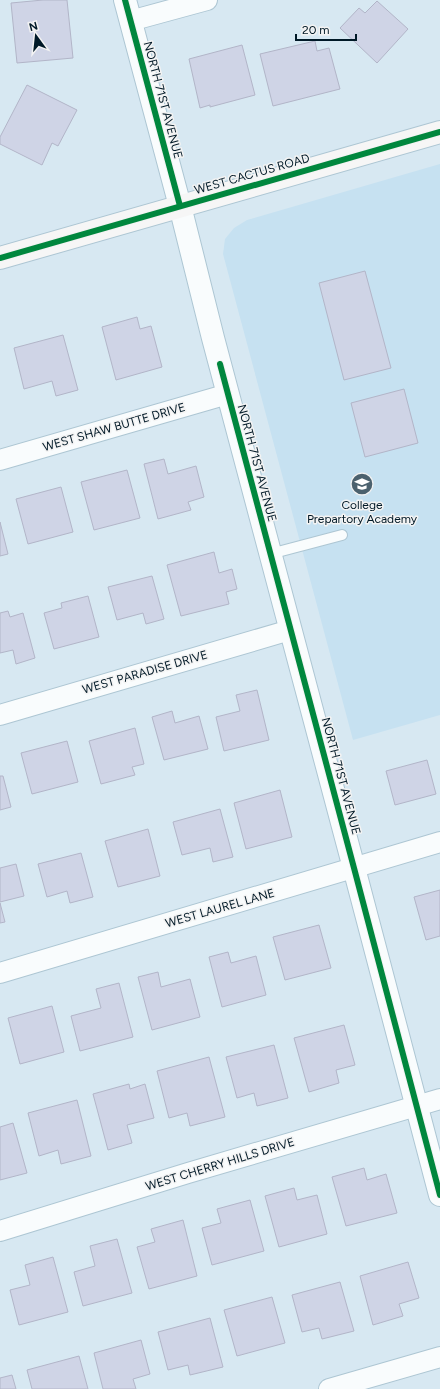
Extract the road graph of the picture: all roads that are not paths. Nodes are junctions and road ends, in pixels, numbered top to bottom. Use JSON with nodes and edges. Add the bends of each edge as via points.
{"nodes":[{"id":1,"x":125,"y":0,"type":"edge"},
{"id":2,"x":208,"y":0,"type":"edge"},
{"id":3,"x":130,"y":21,"type":"junction"},
{"id":4,"x":440,"y":132,"type":"edge"},
{"id":5,"x":180,"y":206,"type":"junction"},
{"id":6,"x":0,"y":258,"type":"edge"},
{"id":7,"x":228,"y":394,"type":"junction"},
{"id":8,"x":0,"y":460,"type":"edge"},
{"id":9,"x":342,"y":535,"type":"dead end"},
{"id":10,"x":270,"y":554,"type":"junction"},
{"id":11,"x":290,"y":630,"type":"junction"},
{"id":12,"x":0,"y":715,"type":"edge"},
{"id":13,"x":440,"y":842,"type":"edge"},
{"id":14,"x":354,"y":868,"type":"junction"},
{"id":15,"x":0,"y":973,"type":"edge"},
{"id":16,"x":440,"y":1098,"type":"edge"},
{"id":17,"x":416,"y":1106,"type":"junction"},
{"id":18,"x":440,"y":1195,"type":"edge"},
{"id":19,"x":0,"y":1231,"type":"edge"},
{"id":20,"x":440,"y":1358,"type":"edge"},
{"id":21,"x":329,"y":1389,"type":"edge"}],
"edges":[{"from":1,"to":3,"type":"street","name":"NORTH 71ST AVENUE"},
{"from":2,"to":3,"type":"street"},
{"from":3,"to":5,"type":"street","name":"NORTH 71ST AVENUE"},
{"from":4,"to":5,"type":"main road","name":"WEST CACTUS ROAD"},
{"from":5,"to":6,"type":"main road","name":"WEST CACTUS ROAD"},
{"from":5,"to":7,"type":"street","name":"NORTH 71ST AVENUE"},
{"from":7,"to":8,"type":"street","name":"WEST SHAW BUTTE DRIVE"},
{"from":7,"to":10,"type":"street","name":"NORTH 71ST AVENUE"},
{"from":9,"to":10,"type":"lane"},
{"from":10,"to":11,"type":"street","name":"NORTH 71ST AVENUE"},
{"from":11,"to":12,"type":"street","name":"WEST PARADISE DRIVE"},
{"from":11,"to":14,"type":"street","name":"NORTH 71ST AVENUE"},
{"from":13,"to":14,"type":"street","name":"WEST LAUREL LANE"},
{"from":14,"to":15,"type":"street","name":"WEST LAUREL LANE"},
{"from":14,"to":17,"type":"street","name":"NORTH 71ST AVENUE"},
{"from":16,"to":17,"type":"street","name":"WEST CHERRY HILLS DRIVE"},
{"from":17,"to":18,"type":"street","name":"NORTH 71ST AVENUE"},
{"from":17,"to":19,"type":"street","name":"WEST CHERRY HILLS DRIVE"},
{"from":20,"to":21,"type":"street"}]}
